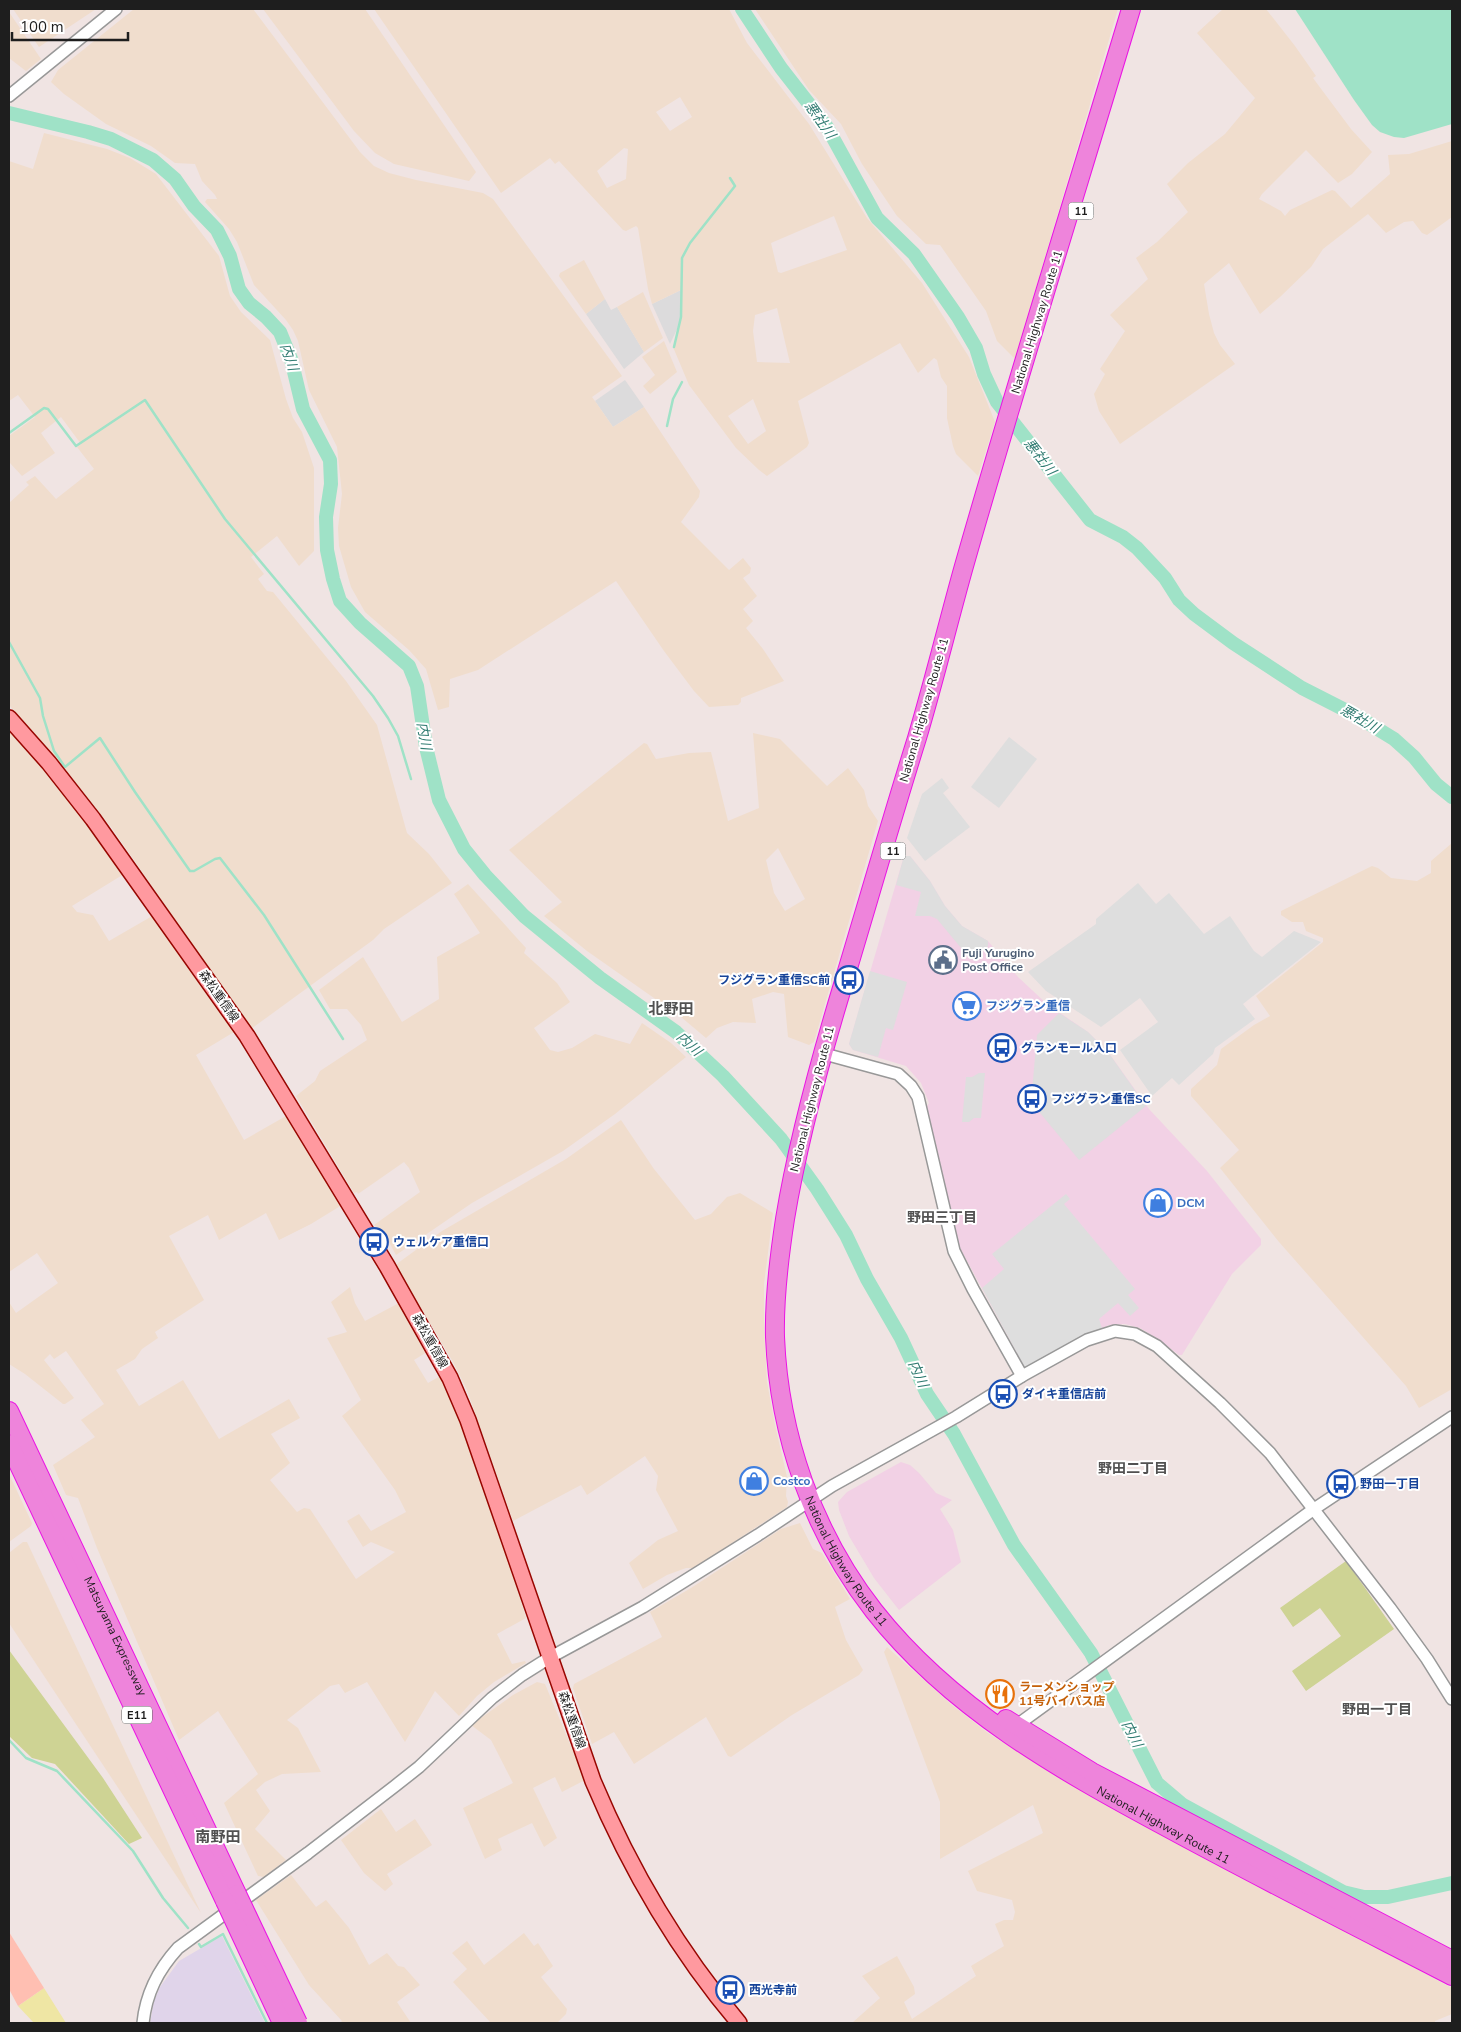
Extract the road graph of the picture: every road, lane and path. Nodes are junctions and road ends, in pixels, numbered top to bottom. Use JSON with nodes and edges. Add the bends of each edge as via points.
{"nodes":[{"id":1,"x":116,"y":9,"type":"edge"},
{"id":2,"x":1131,"y":9,"type":"edge"},
{"id":3,"x":1142,"y":9,"type":"edge"},
{"id":4,"x":9,"y":96,"type":"edge"},
{"id":5,"x":1016,"y":410,"type":"junction"},
{"id":6,"x":1010,"y":430,"type":"junction"},
{"id":7,"x":9,"y":718,"type":"edge"},
{"id":8,"x":832,"y":1056,"type":"junction"},
{"id":9,"x":807,"y":1130,"type":"junction"},
{"id":10,"x":1022,"y":1376,"type":"junction"},
{"id":11,"x":9,"y":1410,"type":"edge"},
{"id":12,"x":1452,"y":1417,"type":"edge"},
{"id":13,"x":9,"y":1444,"type":"edge"},
{"id":14,"x":815,"y":1497,"type":"junction"},
{"id":15,"x":1314,"y":1509,"type":"junction"},
{"id":16,"x":55,"y":1526,"type":"junction"},
{"id":17,"x":549,"y":1658,"type":"junction"},
{"id":18,"x":1452,"y":1699,"type":"edge"},
{"id":19,"x":1011,"y":1730,"type":"junction"},
{"id":20,"x":230,"y":1898,"type":"junction"},
{"id":21,"x":1452,"y":1960,"type":"edge"},
{"id":22,"x":1452,"y":1976,"type":"edge"},
{"id":23,"x":143,"y":2023,"type":"edge"},
{"id":24,"x":282,"y":2023,"type":"edge"},
{"id":25,"x":298,"y":2023,"type":"edge"},
{"id":26,"x":739,"y":2023,"type":"edge"}],
"edges":[{"from":1,"to":4,"type":"street"},
{"from":2,"to":5,"type":"highway","name":"National Highway Route 11","number":"11"},
{"from":3,"to":5,"type":"highway","name":"National Highway Route 11","number":"11"},
{"from":5,"to":6,"type":"highway","name":"National Highway Route 11","number":"11"},
{"from":6,"to":8,"type":"highway","name":"National Highway Route 11","number":"11","via":[[957,632]]},
{"from":6,"to":9,"type":"highway","name":"National Highway Route 11","number":"11","via":[[964,567],[930,696],[822,1053]]},
{"from":7,"to":17,"type":"main road","name":"森松重信線","via":[[93,819],[247,1036],[385,1262],[450,1378],[468,1420]]},
{"from":8,"to":9,"type":"highway","name":"National Highway Route 11","number":"11"},
{"from":8,"to":10,"type":"street","via":[[898,1074],[918,1097],[954,1251]]},
{"from":9,"to":14,"type":"highway","name":"National Highway Route 11","number":"11","via":[[788,1237],[777,1272],[775,1341],[780,1394],[790,1440]]},
{"from":10,"to":14,"type":"street"},
{"from":10,"to":15,"type":"street","via":[[1098,1336],[1116,1331],[1135,1334],[1157,1346],[1220,1403],[1270,1453]]},
{"from":11,"to":16,"type":"highway","name":"Matsuyama Expressway","number":"E11"},
{"from":12,"to":15,"type":"street"},
{"from":13,"to":16,"type":"highway","name":"Matsuyama Expressway","number":"E11"},
{"from":14,"to":17,"type":"street","via":[[643,1607]]},
{"from":14,"to":19,"type":"highway","name":"National Highway Route 11","number":"11","via":[[843,1568],[888,1628],[921,1664]]},
{"from":15,"to":18,"type":"street","via":[[1395,1614]]},
{"from":15,"to":19,"type":"street"},
{"from":16,"to":20,"type":"highway","name":"Matsuyama Expressway","number":"E11"},
{"from":17,"to":23,"type":"street","via":[[492,1698],[395,1786],[178,1948],[157,1976]]},
{"from":17,"to":26,"type":"main road","name":"森松重信線","via":[[593,1781],[619,1838],[679,1942],[712,1991]]},
{"from":19,"to":21,"type":"highway","name":"National Highway Route 11","number":"11"},
{"from":19,"to":22,"type":"highway","name":"National Highway Route 11","number":"11","via":[[1080,1780]]},
{"from":20,"to":24,"type":"highway","name":"Matsuyama Expressway","number":"E11","bridge":true},
{"from":20,"to":25,"type":"highway","name":"Matsuyama Expressway","number":"E11","bridge":true}]}
